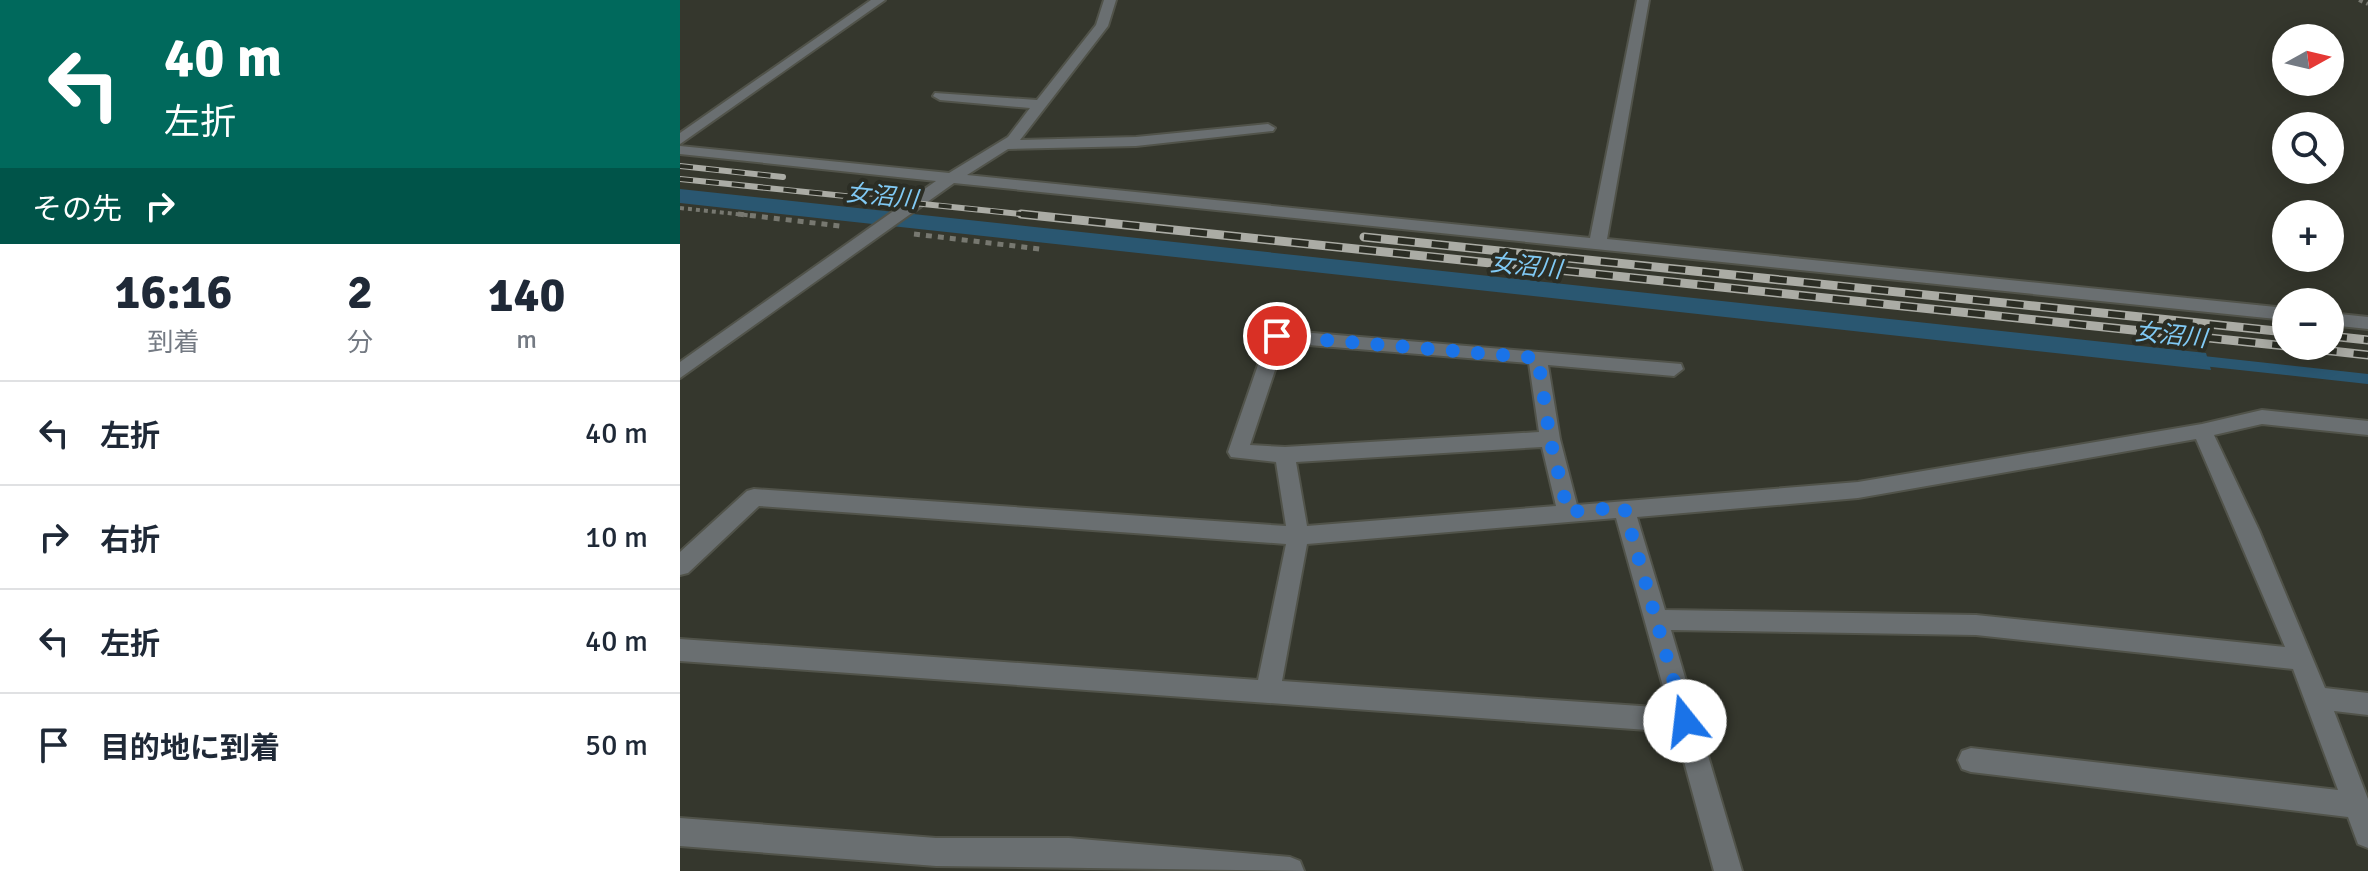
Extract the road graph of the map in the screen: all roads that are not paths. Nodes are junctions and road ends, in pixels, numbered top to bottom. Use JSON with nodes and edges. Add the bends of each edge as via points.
{"nodes":[{"id":1,"x":879,"y":0,"type":"edge"},
{"id":2,"x":1110,"y":0,"type":"edge"},
{"id":3,"x":1643,"y":0,"type":"edge"},
{"id":4,"x":940,"y":96,"type":"dead end"},
{"id":5,"x":1042,"y":105,"type":"junction"},
{"id":6,"x":1268,"y":128,"type":"dead end"},
{"id":7,"x":680,"y":140,"type":"edge"},
{"id":8,"x":1005,"y":145,"type":"junction"},
{"id":9,"x":680,"y":150,"type":"edge"},
{"id":10,"x":949,"y":179,"type":"junction"},
{"id":11,"x":1597,"y":246,"type":"junction"},
{"id":12,"x":2272,"y":313,"type":"edge"},
{"id":13,"x":2344,"y":320,"type":"edge"},
{"id":14,"x":2368,"y":323,"type":"edge"},
{"id":15,"x":1538,"y":358,"type":"junction"},
{"id":16,"x":1674,"y":369,"type":"dead end"},
{"id":17,"x":680,"y":371,"type":"edge"},
{"id":18,"x":2368,"y":428,"type":"edge"},
{"id":19,"x":2202,"y":431,"type":"junction"},
{"id":20,"x":1550,"y":439,"type":"junction"},
{"id":21,"x":1285,"y":455,"type":"junction"},
{"id":22,"x":1624,"y":507,"type":"junction"},
{"id":23,"x":1568,"y":512,"type":"junction"},
{"id":24,"x":1298,"y":536,"type":"junction"},
{"id":25,"x":680,"y":566,"type":"edge"},
{"id":26,"x":1657,"y":620,"type":"junction"},
{"id":27,"x":680,"y":650,"type":"edge"},
{"id":28,"x":2302,"y":659,"type":"junction"},
{"id":29,"x":1268,"y":691,"type":"junction"},
{"id":30,"x":2317,"y":698,"type":"junction"},
{"id":31,"x":2368,"y":704,"type":"edge"},
{"id":32,"x":1685,"y":721,"type":"junction"},
{"id":33,"x":1971,"y":760,"type":"dead end"},
{"id":34,"x":2357,"y":805,"type":"junction"},
{"id":35,"x":680,"y":832,"type":"edge"},
{"id":36,"x":2368,"y":834,"type":"edge"},
{"id":37,"x":1290,"y":871,"type":"edge"},
{"id":38,"x":1728,"y":871,"type":"edge"}],
"edges":[{"from":1,"to":7,"type":"street"},
{"from":2,"to":5,"type":"street","via":[[1102,26]]},
{"from":3,"to":11,"type":"street"},
{"from":4,"to":5,"type":"street"},
{"from":5,"to":8,"type":"street"},
{"from":6,"to":8,"type":"street","via":[[1208,137]]},
{"from":8,"to":10,"type":"street"},
{"from":9,"to":10,"type":"street"},
{"from":10,"to":11,"type":"street"},
{"from":10,"to":17,"type":"street"},
{"from":11,"to":12,"type":"street"},
{"from":13,"to":14,"type":"street"},
{"from":15,"to":16,"type":"street"},
{"from":15,"to":20,"type":"street"},
{"from":15,"to":21,"type":"street","via":[[1277,336],[1238,452]]},
{"from":18,"to":19,"type":"street","via":[[2262,417]]},
{"from":19,"to":22,"type":"street","via":[[1858,490]]},
{"from":19,"to":28,"type":"street"},
{"from":20,"to":21,"type":"street"},
{"from":20,"to":23,"type":"street"},
{"from":21,"to":24,"type":"street"},
{"from":22,"to":23,"type":"street"},
{"from":22,"to":26,"type":"street"},
{"from":23,"to":24,"type":"street"},
{"from":24,"to":25,"type":"street","via":[[754,497]]},
{"from":24,"to":29,"type":"street"},
{"from":26,"to":28,"type":"street","via":[[1976,625]]},
{"from":26,"to":32,"type":"street"},
{"from":27,"to":29,"type":"street"},
{"from":28,"to":30,"type":"street"},
{"from":29,"to":32,"type":"street"},
{"from":30,"to":31,"type":"street"},
{"from":30,"to":34,"type":"street"},
{"from":32,"to":38,"type":"street"},
{"from":33,"to":34,"type":"street"},
{"from":34,"to":36,"type":"street"},
{"from":35,"to":37,"type":"street","via":[[936,852],[1069,852]]}]}
